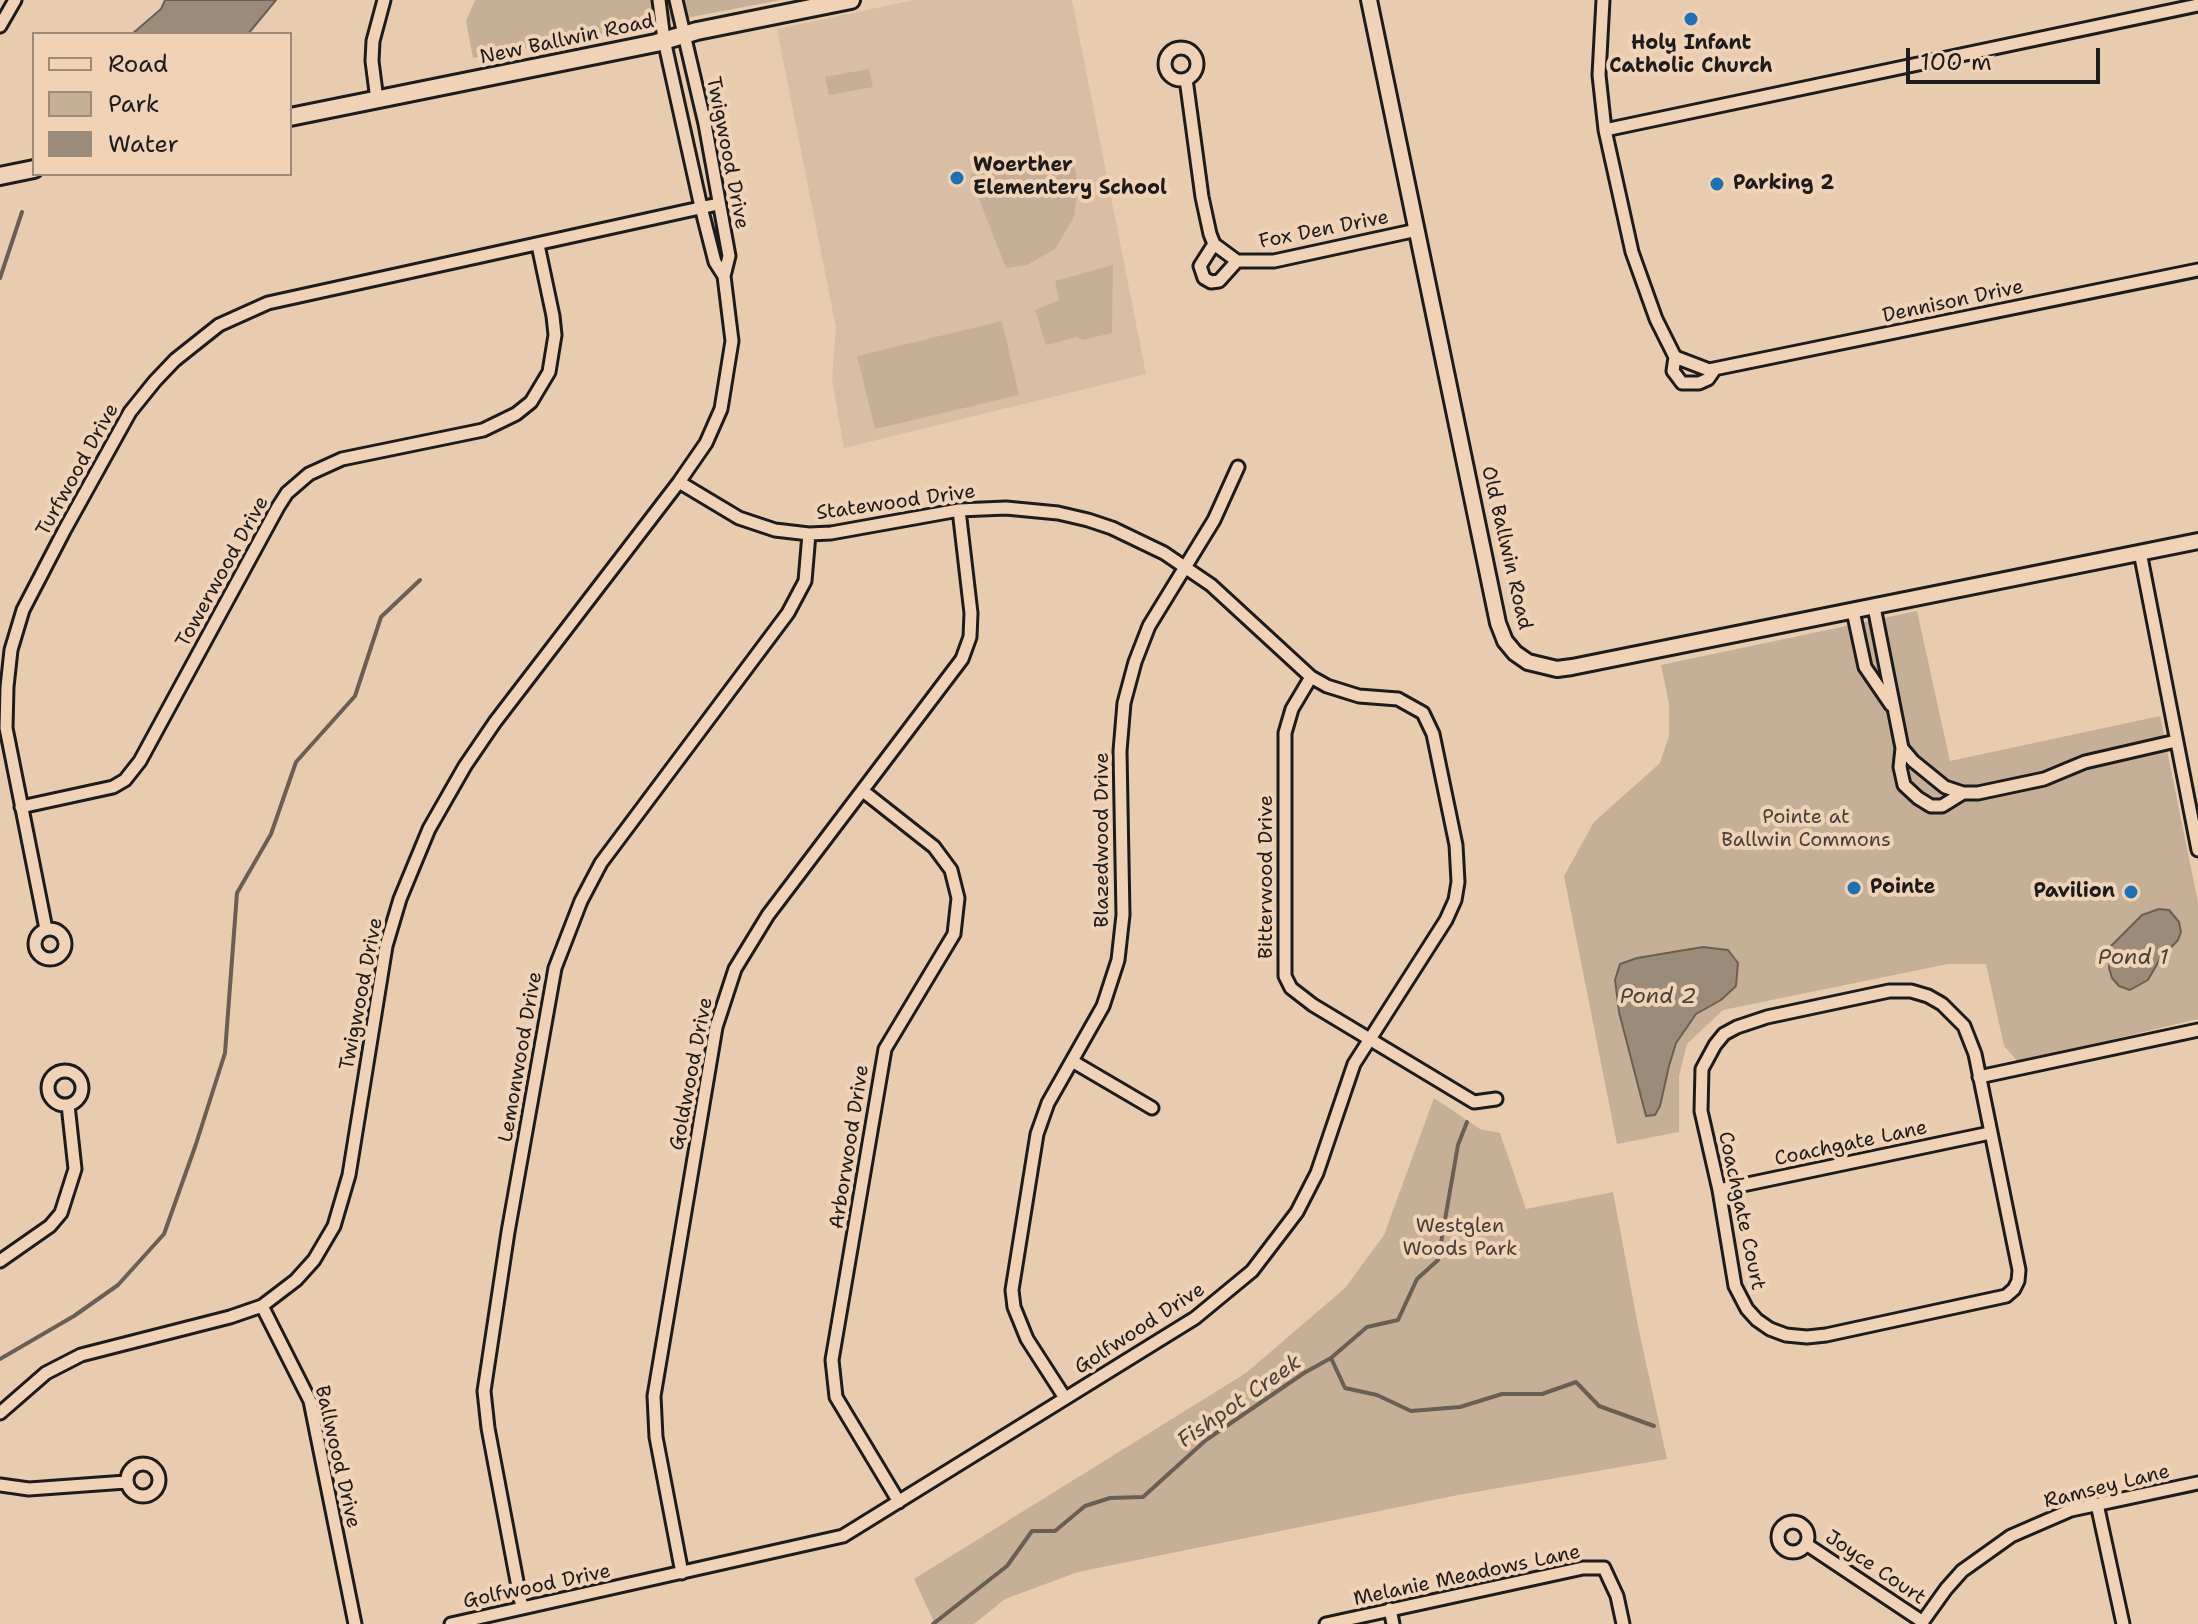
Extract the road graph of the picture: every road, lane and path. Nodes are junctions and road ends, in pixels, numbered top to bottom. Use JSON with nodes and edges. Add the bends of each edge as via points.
{"nodes":[{"id":1,"x":15,"y":0,"type":"edge"},
{"id":2,"x":384,"y":0,"type":"edge"},
{"id":3,"x":659,"y":0,"type":"edge"},
{"id":4,"x":676,"y":0,"type":"edge"},
{"id":5,"x":851,"y":0,"type":"edge"},
{"id":6,"x":1369,"y":0,"type":"edge"},
{"id":7,"x":1603,"y":0,"type":"edge"},
{"id":8,"x":2198,"y":5,"type":"edge"},
{"id":9,"x":0,"y":26,"type":"edge"},
{"id":10,"x":686,"y":36,"type":"junction"},
{"id":11,"x":664,"y":40,"type":"junction"},
{"id":12,"x":1186,"y":79,"type":"dead end"},
{"id":13,"x":377,"y":100,"type":"junction"},
{"id":14,"x":292,"y":117,"type":"edge"},
{"id":15,"x":1605,"y":130,"type":"junction"},
{"id":16,"x":32,"y":169,"type":"edge"},
{"id":17,"x":0,"y":176,"type":"edge"},
{"id":18,"x":718,"y":204,"type":"junction"},
{"id":19,"x":701,"y":207,"type":"junction"},
{"id":20,"x":1417,"y":230,"type":"junction"},
{"id":21,"x":1214,"y":244,"type":"junction"},
{"id":22,"x":538,"y":245,"type":"junction"},
{"id":23,"x":1237,"y":261,"type":"junction"},
{"id":24,"x":2198,"y":270,"type":"edge"},
{"id":25,"x":724,"y":276,"type":"junction"},
{"id":26,"x":1675,"y":357,"type":"junction"},
{"id":27,"x":1715,"y":369,"type":"junction"},
{"id":28,"x":1238,"y":467,"type":"dead end"},
{"id":29,"x":679,"y":482,"type":"junction"},
{"id":30,"x":959,"y":510,"type":"junction"},
{"id":31,"x":809,"y":534,"type":"junction"},
{"id":32,"x":2198,"y":541,"type":"edge"},
{"id":33,"x":2140,"y":552,"type":"junction"},
{"id":34,"x":1185,"y":565,"type":"junction"},
{"id":35,"x":1874,"y":607,"type":"junction"},
{"id":36,"x":1853,"y":611,"type":"junction"},
{"id":37,"x":1311,"y":677,"type":"junction"},
{"id":38,"x":1407,"y":702,"type":"joint"},
{"id":39,"x":1894,"y":708,"type":"junction"},
{"id":40,"x":2176,"y":741,"type":"junction"},
{"id":41,"x":1902,"y":748,"type":"junction"},
{"id":42,"x":863,"y":791,"type":"junction"},
{"id":43,"x":1963,"y":793,"type":"junction"},
{"id":44,"x":21,"y":807,"type":"junction"},
{"id":45,"x":2198,"y":850,"type":"edge"},
{"id":46,"x":46,"y":929,"type":"dead end"},
{"id":47,"x":2198,"y":1030,"type":"edge"},
{"id":48,"x":1369,"y":1037,"type":"junction"},
{"id":49,"x":1072,"y":1061,"type":"junction"},
{"id":50,"x":1979,"y":1077,"type":"junction"},
{"id":51,"x":1496,"y":1099,"type":"dead end"},
{"id":52,"x":68,"y":1105,"type":"dead end"},
{"id":53,"x":1152,"y":1108,"type":"dead end"},
{"id":54,"x":1990,"y":1133,"type":"junction"},
{"id":55,"x":1719,"y":1190,"type":"junction"},
{"id":56,"x":0,"y":1261,"type":"edge"},
{"id":57,"x":262,"y":1306,"type":"junction"},
{"id":58,"x":1065,"y":1398,"type":"junction"},
{"id":59,"x":0,"y":1413,"type":"edge"},
{"id":60,"x":126,"y":1482,"type":"dead end"},
{"id":61,"x":2198,"y":1483,"type":"edge"},
{"id":62,"x":0,"y":1485,"type":"edge"},
{"id":63,"x":899,"y":1502,"type":"junction"},
{"id":64,"x":2097,"y":1504,"type":"junction"},
{"id":65,"x":1806,"y":1544,"type":"dead end"},
{"id":66,"x":682,"y":1573,"type":"junction"},
{"id":67,"x":522,"y":1608,"type":"junction"},
{"id":68,"x":1390,"y":1609,"type":"junction"},
{"id":69,"x":1922,"y":1623,"type":"edge"},
{"id":70,"x":355,"y":1624,"type":"edge"},
{"id":71,"x":451,"y":1624,"type":"edge"},
{"id":72,"x":1326,"y":1624,"type":"edge"},
{"id":73,"x":1393,"y":1624,"type":"edge"},
{"id":74,"x":1623,"y":1624,"type":"edge"},
{"id":75,"x":2123,"y":1624,"type":"edge"}],
"edges":[{"from":1,"to":9,"type":"street"},
{"from":2,"to":13,"type":"street","via":[[373,41]]},
{"from":3,"to":11,"type":"street","name":"Twigwood Drive"},
{"from":4,"to":10,"type":"street","name":"Twigwood Drive"},
{"from":5,"to":10,"type":"main road","name":"New Ballwin Road"},
{"from":6,"to":20,"type":"street","name":"Old Ballwin Road"},
{"from":7,"to":15,"type":"street","name":"Dennison Drive","via":[[1599,75]]},
{"from":8,"to":15,"type":"street"},
{"from":10,"to":11,"type":"main road","name":"New Ballwin Road"},
{"from":10,"to":18,"type":"street","name":"Twigwood Drive"},
{"from":11,"to":13,"type":"main road","name":"New Ballwin Road"},
{"from":11,"to":19,"type":"street","name":"Twigwood Drive"},
{"from":12,"to":21,"type":"street","name":"Fox Den Drive"},
{"from":13,"to":14,"type":"main road","name":"New Ballwin Road"},
{"from":15,"to":26,"type":"street","name":"Dennison Drive","via":[[1632,252]]},
{"from":16,"to":17,"type":"main road"},
{"from":18,"to":19,"type":"street","name":"Turfwood Drive"},
{"from":18,"to":25,"type":"street","name":"Twigwood Drive","via":[[729,256]]},
{"from":19,"to":22,"type":"street","name":"Turfwood Drive"},
{"from":19,"to":25,"type":"street","name":"Twigwood Drive","via":[[715,262]]},
{"from":20,"to":23,"type":"street","name":"Fox Den Drive","via":[[1274,261]]},
{"from":20,"to":36,"type":"street","name":"Old Ballwin Road","via":[[1498,623],[1515,653],[1544,667],[1572,667]]},
{"from":21,"to":23,"type":"street","name":"Fox Den Drive"},
{"from":21,"to":23,"type":"street","name":"Fox Den Drive","via":[[1200,266],[1204,278],[1219,281]]},
{"from":22,"to":44,"type":"street","name":"Towerwood Drive","via":[[555,335],[549,372],[531,402],[483,430],[342,459],[309,474],[278,507],[125,780]]},
{"from":22,"to":44,"type":"street","name":"Turfwood Drive","via":[[268,303],[219,325],[155,381],[123,425],[15,630],[6,728]]},
{"from":24,"to":27,"type":"street","name":"Dennison Drive"},
{"from":25,"to":29,"type":"street","name":"Twigwood Drive","via":[[732,341],[726,386],[715,425]]},
{"from":26,"to":27,"type":"street","name":"Dennison Drive"},
{"from":26,"to":27,"type":"street","name":"Dennison Drive","via":[[1673,371],[1682,383],[1699,383]]},
{"from":28,"to":34,"type":"street","name":"Blazedwood Drive","via":[[1214,520]]},
{"from":29,"to":31,"type":"street","name":"Statewood Drive","via":[[739,518]]},
{"from":29,"to":57,"type":"street","name":"Twigwood Drive","via":[[495,722],[435,817],[386,946],[343,1202],[314,1260]]},
{"from":30,"to":31,"type":"street","name":"Statewood Drive"},
{"from":30,"to":34,"type":"street","name":"Statewood Drive","via":[[1031,509],[1088,520]]},
{"from":30,"to":42,"type":"street","name":"Goldwood Drive","via":[[971,613],[967,647]]},
{"from":31,"to":67,"type":"street","name":"Lemonwood Drive","via":[[805,581],[788,613],[601,863],[555,968],[484,1391]]},
{"from":32,"to":33,"type":"street","name":"Old Ballwin Road"},
{"from":33,"to":35,"type":"street","name":"Old Ballwin Road"},
{"from":33,"to":40,"type":"street"},
{"from":34,"to":37,"type":"street","name":"Statewood Drive"},
{"from":34,"to":49,"type":"street","name":"Blazedwood Drive","via":[[1149,626],[1124,703],[1118,960],[1103,1006]]},
{"from":35,"to":36,"type":"street","name":"Old Ballwin Road"},
{"from":35,"to":39,"type":"street"},
{"from":36,"to":39,"type":"street","via":[[1865,667]]},
{"from":37,"to":38,"type":"street","name":"Statewood Drive","via":[[1359,696]]},
{"from":37,"to":48,"type":"street","name":"Bitterwood Drive","via":[[1285,733],[1285,976],[1291,988],[1313,1005]]},
{"from":38,"to":48,"type":"street","name":"Golfwood Drive","via":[[1423,713],[1433,734],[1456,845],[1458,882],[1446,920]]},
{"from":39,"to":41,"type":"street"},
{"from":40,"to":43,"type":"street","via":[[2085,762],[2044,779]]},
{"from":40,"to":45,"type":"street"},
{"from":41,"to":43,"type":"street","via":[[1939,782]]},
{"from":41,"to":43,"type":"street","via":[[1904,785],[1918,798],[1942,806]]},
{"from":42,"to":63,"type":"street","name":"Arborwood Drive","via":[[934,847],[951,870],[958,898],[954,934],[882,1060],[832,1360],[836,1397]]},
{"from":42,"to":66,"type":"street","name":"Goldwood Drive","via":[[747,947],[716,1027],[654,1396],[656,1437]]},
{"from":44,"to":46,"type":"street","name":"Turfwood Drive"},
{"from":47,"to":50,"type":"street"},
{"from":48,"to":51,"type":"street","name":"Bitterwood Drive","via":[[1474,1102]]},
{"from":48,"to":58,"type":"street","name":"Golfwood Drive","via":[[1346,1083],[1317,1173],[1262,1260],[1195,1318]]},
{"from":49,"to":53,"type":"street"},
{"from":49,"to":58,"type":"street","name":"Blazedwood Drive","via":[[1037,1134],[1012,1290],[1027,1339]]},
{"from":50,"to":54,"type":"street","name":"Coachgate Court"},
{"from":50,"to":55,"type":"street","name":"Coachgate Court","via":[[1964,1026],[1942,1004],[1911,991],[1889,991],[1737,1027],[1715,1045],[1700,1081],[1701,1111]]},
{"from":52,"to":56,"type":"street","via":[[75,1169],[61,1213]]},
{"from":54,"to":55,"type":"street","name":"Coachgate Lane"},
{"from":54,"to":55,"type":"street","name":"Coachgate Court","via":[[2019,1270],[2014,1289],[2006,1296],[1826,1335],[1786,1335],[1747,1309],[1735,1286]]},
{"from":57,"to":59,"type":"street","name":"Twigwood Drive","via":[[81,1355],[46,1373]]},
{"from":57,"to":70,"type":"street","name":"Ballwood Drive","via":[[310,1401]]},
{"from":58,"to":63,"type":"street","name":"Golfwood Drive"},
{"from":60,"to":62,"type":"street","via":[[29,1489]]},
{"from":61,"to":64,"type":"street","name":"Ramsey Lane"},
{"from":63,"to":66,"type":"street","name":"Golfwood Drive","via":[[843,1536]]},
{"from":64,"to":69,"type":"street","name":"Ramsey Lane","via":[[2051,1517],[1995,1546],[1954,1580]]},
{"from":64,"to":75,"type":"street"},
{"from":65,"to":69,"type":"street","name":"Joyce Court"},
{"from":66,"to":67,"type":"street","name":"Golfwood Drive"},
{"from":67,"to":71,"type":"street","name":"Golfwood Drive"},
{"from":68,"to":72,"type":"street","name":"Melanie Meadows Lane"},
{"from":68,"to":73,"type":"street"},
{"from":68,"to":74,"type":"street","name":"Melanie Meadows Lane","via":[[1604,1568]]}]}
